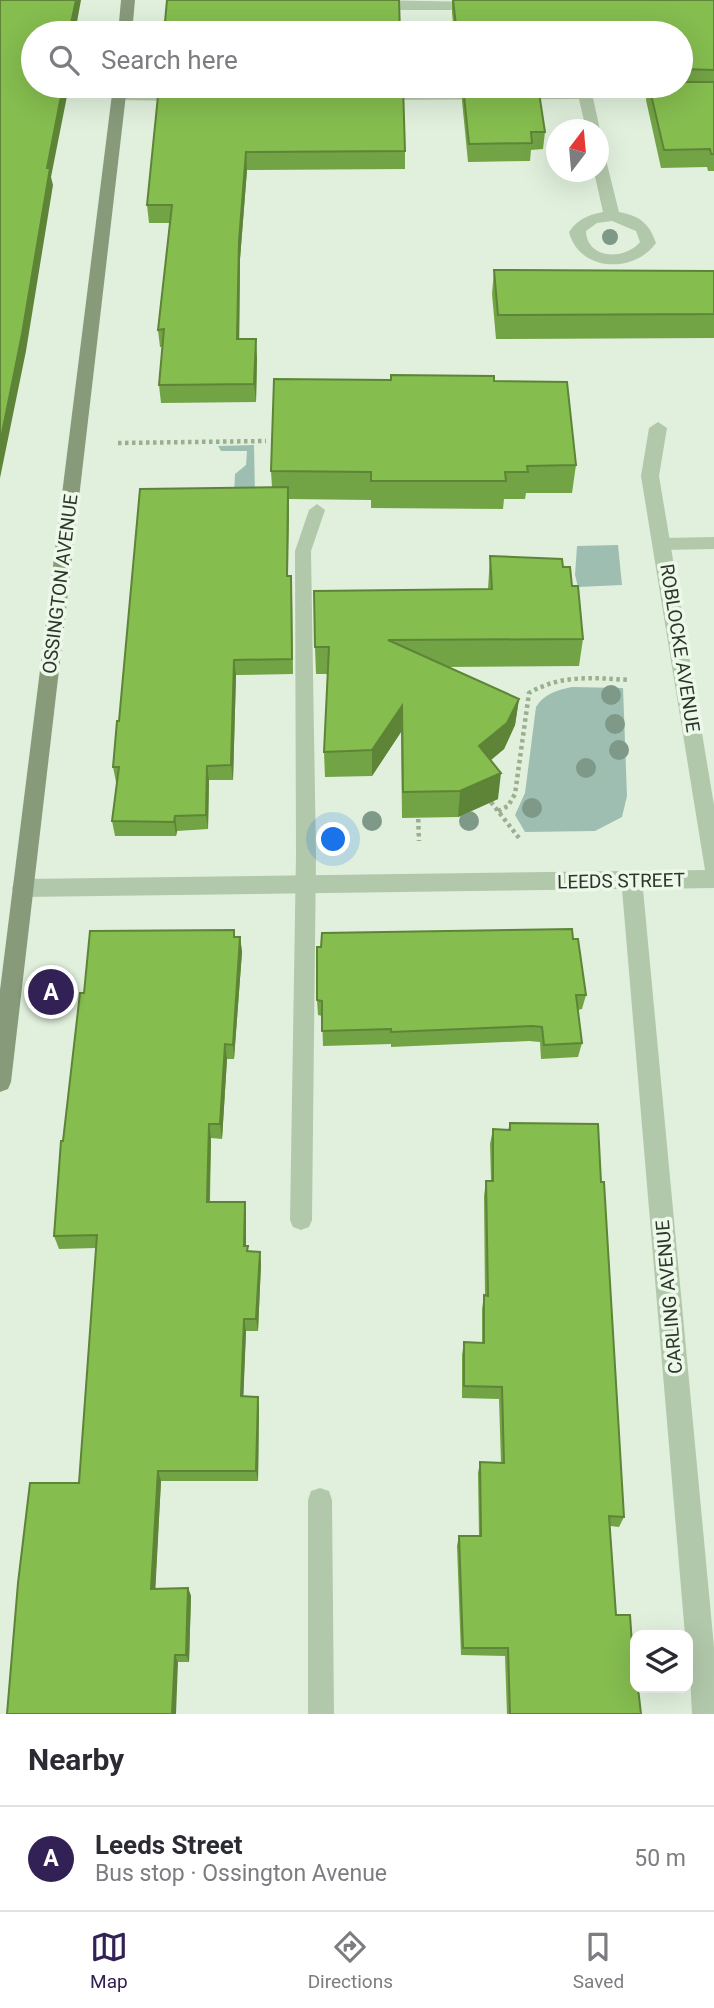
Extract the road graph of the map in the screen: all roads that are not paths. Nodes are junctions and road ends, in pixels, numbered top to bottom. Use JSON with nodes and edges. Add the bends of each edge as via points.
{"nodes":[{"id":1,"x":128,"y":0,"type":"edge"},
{"id":2,"x":380,"y":0,"type":"edge"},
{"id":3,"x":498,"y":6,"type":"edge"},
{"id":4,"x":126,"y":21,"type":"edge"},
{"id":5,"x":693,"y":93,"type":"edge"},
{"id":6,"x":714,"y":93,"type":"edge"},
{"id":7,"x":118,"y":98,"type":"edge"},
{"id":8,"x":586,"y":98,"type":"edge"},
{"id":9,"x":591,"y":119,"type":"edge"},
{"id":10,"x":604,"y":182,"type":"edge"},
{"id":11,"x":612,"y":216,"type":"dead end"},
{"id":12,"x":657,"y":428,"type":"dead end"},
{"id":13,"x":317,"y":510,"type":"dead end"},
{"id":14,"x":714,"y":543,"type":"edge"},
{"id":15,"x":663,"y":544,"type":"junction"},
{"id":16,"x":714,"y":868,"type":"edge"},
{"id":17,"x":632,"y":880,"type":"junction"},
{"id":18,"x":714,"y":880,"type":"edge"},
{"id":19,"x":305,"y":885,"type":"junction"},
{"id":20,"x":23,"y":888,"type":"junction"},
{"id":21,"x":0,"y":1082,"type":"edge"},
{"id":22,"x":301,"y":1220,"type":"dead end"},
{"id":23,"x":320,"y":1500,"type":"dead end"},
{"id":24,"x":321,"y":1714,"type":"edge"},
{"id":25,"x":706,"y":1714,"type":"edge"}],
"edges":[{"from":1,"to":4,"type":"street"},
{"from":2,"to":3,"type":"lane","via":[[380,6]]},
{"from":5,"to":6,"type":"street"},
{"from":7,"to":20,"type":"street","name":"OSSINGTON AVENUE"},
{"from":8,"to":9,"type":"street"},
{"from":10,"to":11,"type":"street"},
{"from":12,"to":15,"type":"street","name":"ROBLOCKE AVENUE","via":[[650,476]]},
{"from":13,"to":19,"type":"lane","via":[[303,551]]},
{"from":14,"to":15,"type":"lane"},
{"from":15,"to":16,"type":"street","name":"ROBLOCKE AVENUE"},
{"from":17,"to":18,"type":"street","name":"LEEDS STREET"},
{"from":17,"to":19,"type":"street","name":"LEEDS STREET"},
{"from":17,"to":25,"type":"street","name":"CARLING AVENUE"},
{"from":19,"to":20,"type":"street","name":"LEEDS STREET"},
{"from":19,"to":22,"type":"lane"},
{"from":20,"to":21,"type":"street","name":"OSSINGTON AVENUE"},
{"from":23,"to":24,"type":"lane"}]}
